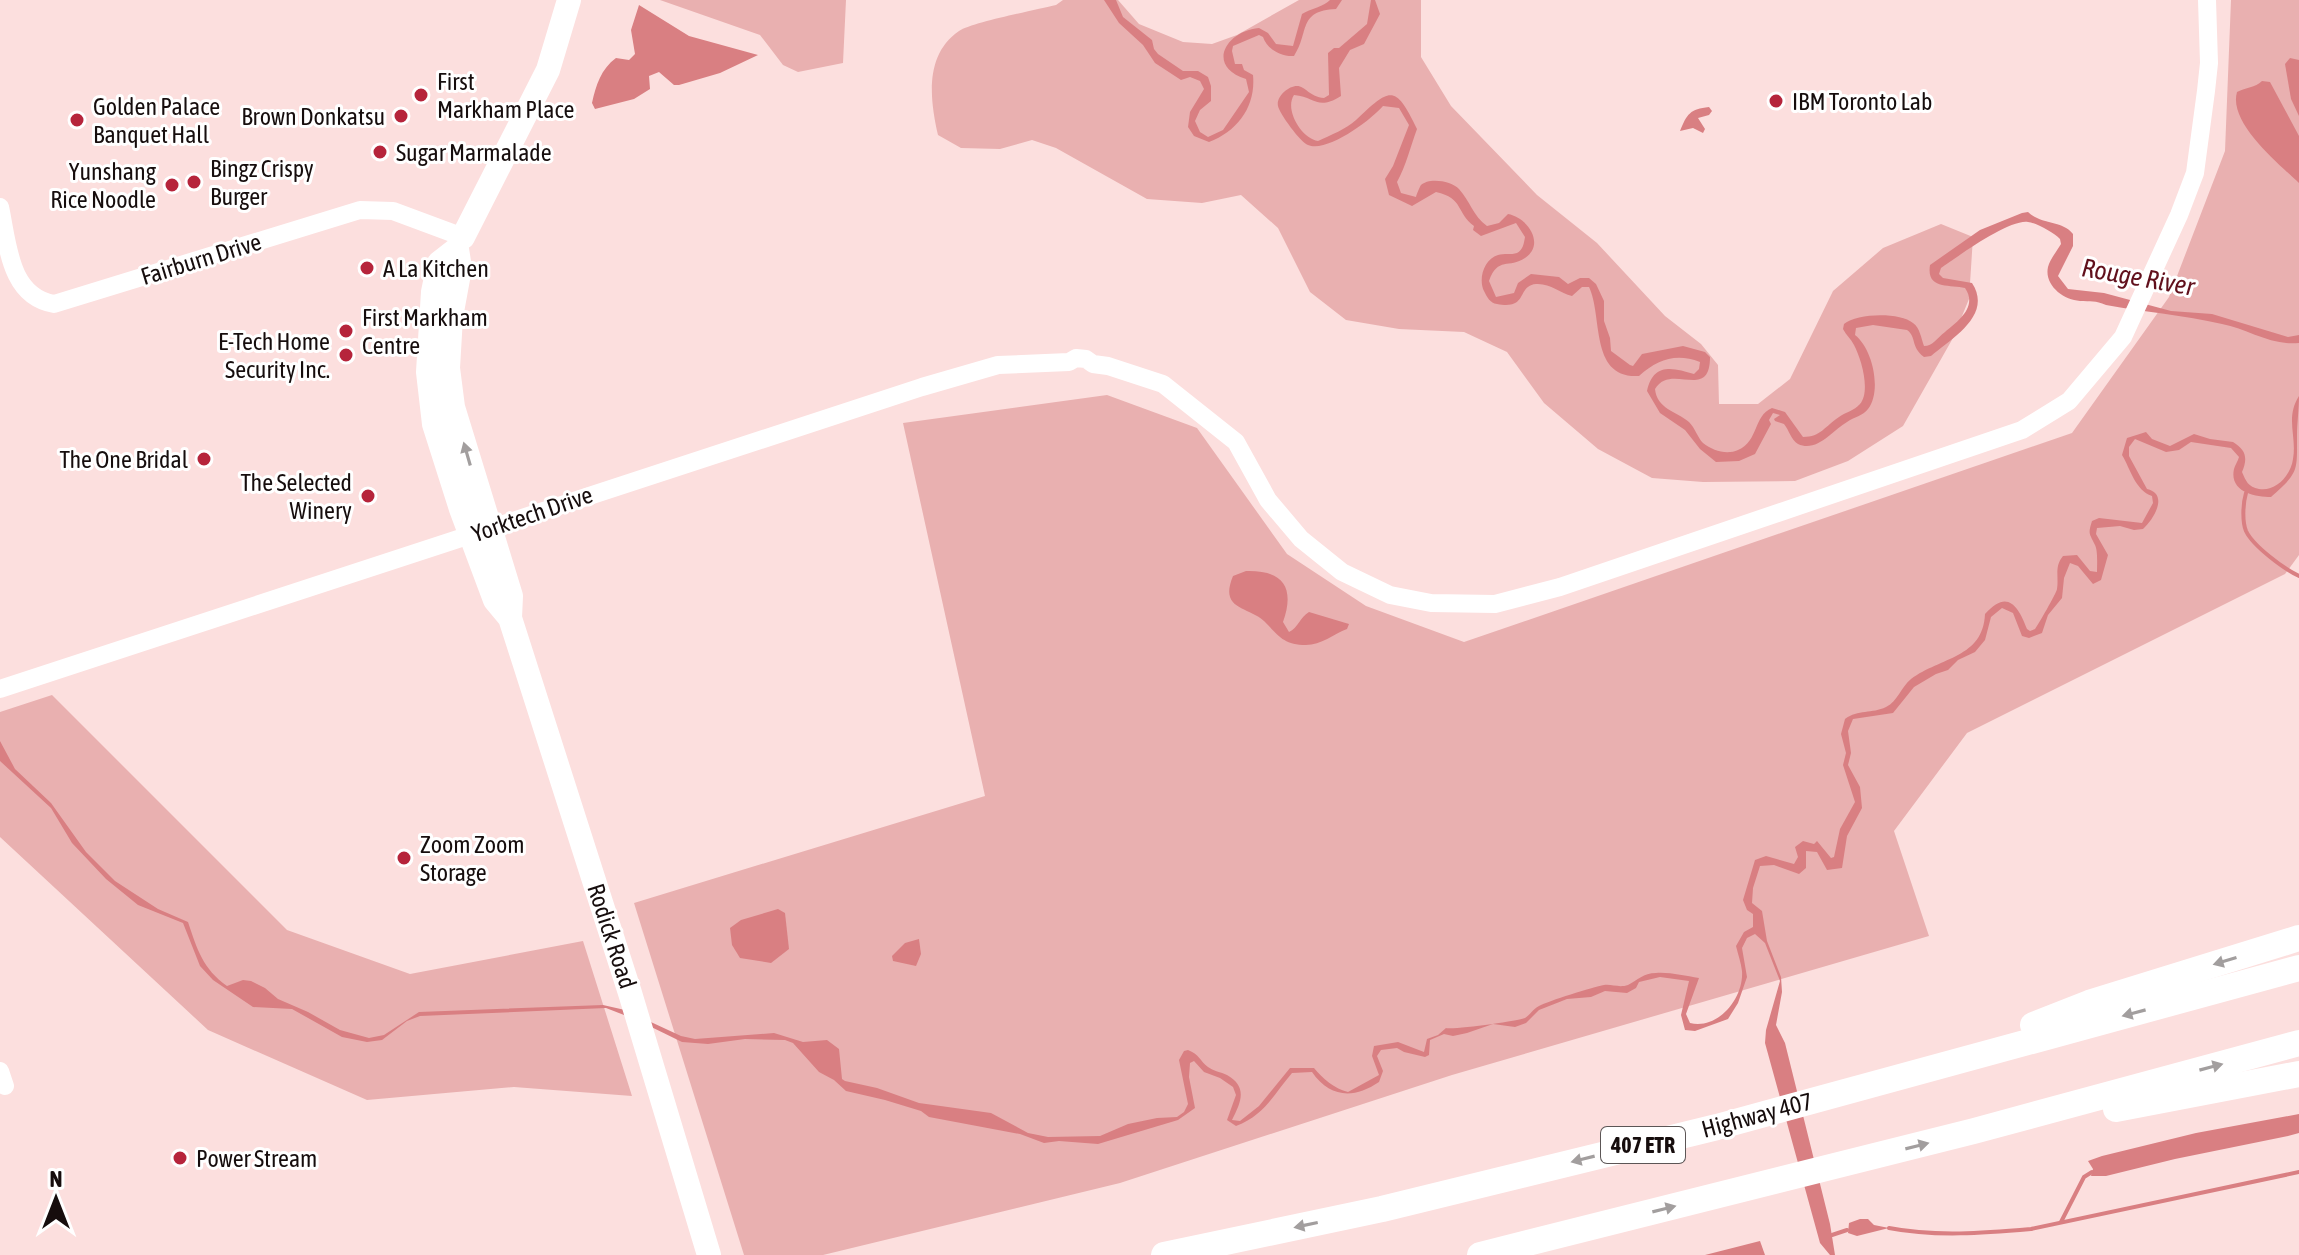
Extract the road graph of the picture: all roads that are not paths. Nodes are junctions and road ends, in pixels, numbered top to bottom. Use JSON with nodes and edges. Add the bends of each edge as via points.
{"nodes":[{"id":1,"x":569,"y":0,"type":"edge"},
{"id":2,"x":2207,"y":0,"type":"edge"},
{"id":3,"x":0,"y":207,"type":"edge"},
{"id":4,"x":460,"y":243,"type":"junction"},
{"id":5,"x":480,"y":532,"type":"junction"},
{"id":6,"x":0,"y":689,"type":"edge"},
{"id":7,"x":2299,"y":938,"type":"edge"},
{"id":8,"x":2299,"y":968,"type":"edge"},
{"id":9,"x":2299,"y":1043,"type":"edge"},
{"id":10,"x":2299,"y":1074,"type":"edge"},
{"id":11,"x":1902,"y":1076,"type":"junction"},
{"id":12,"x":1974,"y":1131,"type":"junction"},
{"id":13,"x":709,"y":1255,"type":"edge"},
{"id":14,"x":1164,"y":1255,"type":"edge"},
{"id":15,"x":1480,"y":1255,"type":"edge"}],
"edges":[{"from":1,"to":4,"type":"main road","name":"Rodick Road","via":[[548,70]]},
{"from":2,"to":5,"type":"street","name":"Yorktech Drive","via":[[2209,63],[2195,173],[2128,329],[2069,401],[2022,430],[1560,587],[1495,604],[1431,603],[1390,595],[1342,572],[1301,539],[1276,510],[1236,442],[1163,384],[1108,366],[1075,367],[1069,362],[998,365]]},
{"from":3,"to":4,"type":"street","name":"Fairburn Drive","via":[[21,284],[28,294],[54,304],[360,210],[393,211]]},
{"from":4,"to":5,"type":"main road","name":"Rodick Road","via":[[448,368]]},
{"from":5,"to":6,"type":"street","name":"Yorktech Drive"},
{"from":5,"to":13,"type":"main road","name":"Rodick Road","via":[[511,596],[510,618]]},
{"from":7,"to":11,"type":"highway","one_way":true,"via":[[2089,1003]]},
{"from":8,"to":11,"type":"highway","name":"Highway 407","number":"407 ETR","one_way":true},
{"from":12,"to":9,"type":"highway","one_way":true},
{"from":10,"to":12,"type":"highway"},
{"from":11,"to":14,"type":"highway","name":"Highway 407","number":"407 ETR","one_way":true,"via":[[1397,1205]]},
{"from":15,"to":12,"type":"highway","one_way":true}]}
